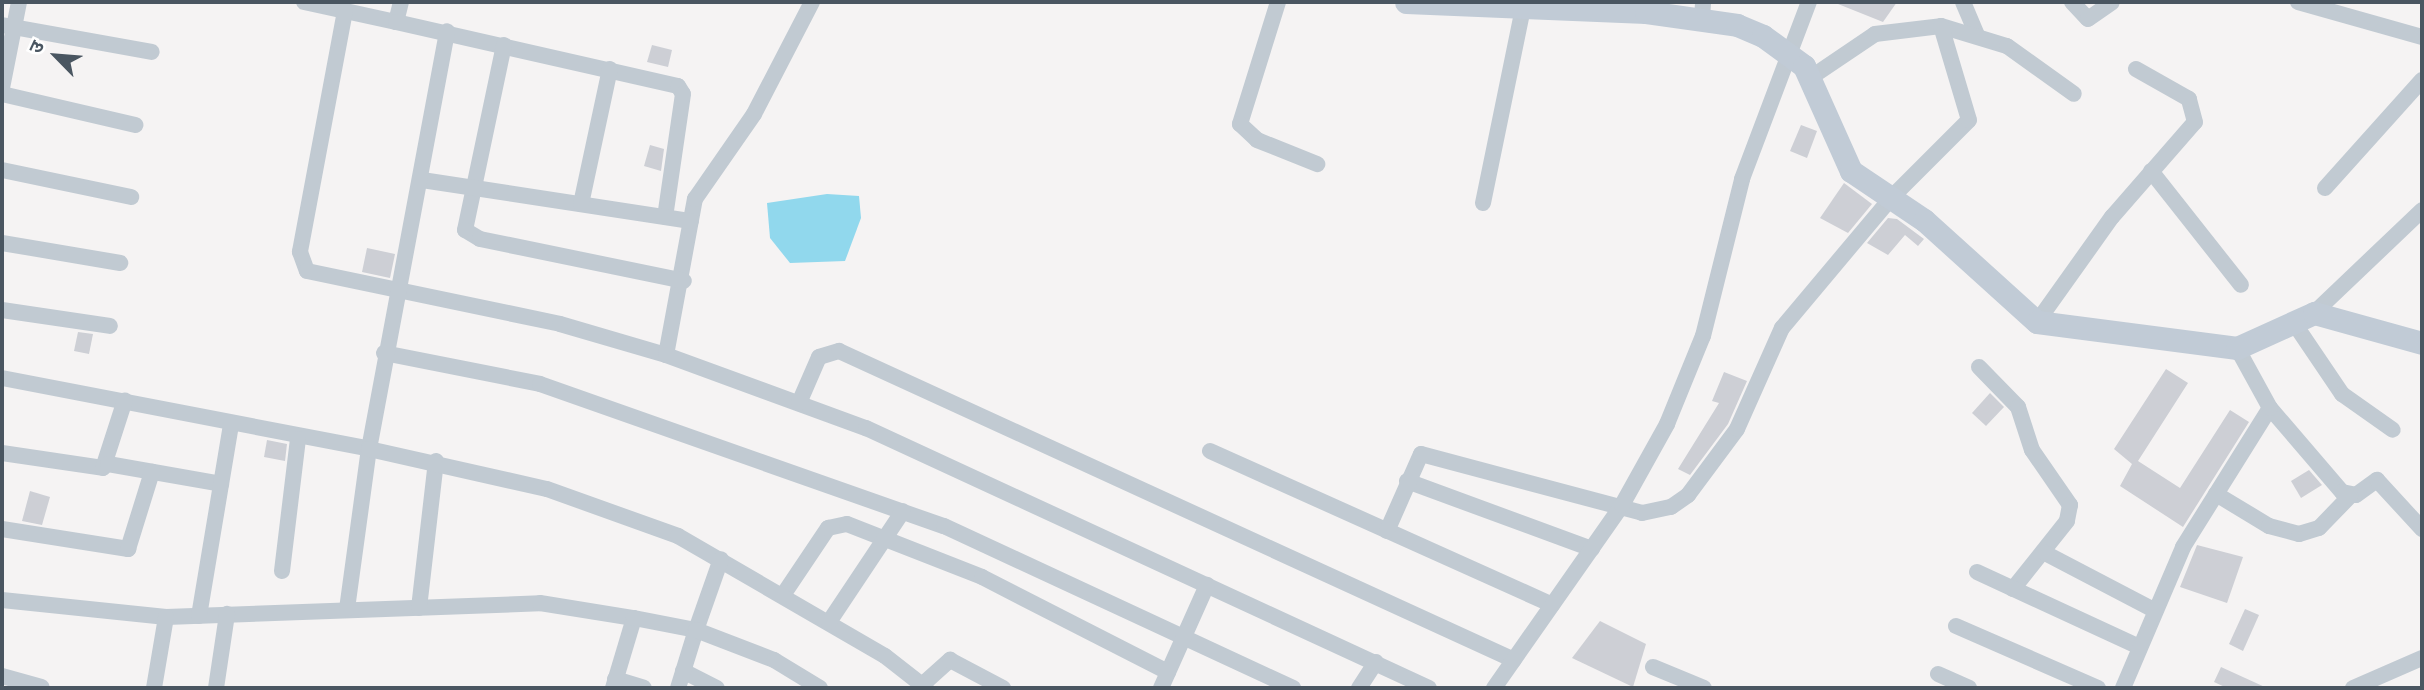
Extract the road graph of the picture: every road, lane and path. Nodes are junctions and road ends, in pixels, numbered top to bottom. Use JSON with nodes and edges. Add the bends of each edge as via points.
{"nodes":[{"id":1,"x":19,"y":2,"type":"edge"},
{"id":2,"x":304,"y":2,"type":"edge"},
{"id":3,"x":401,"y":2,"type":"edge"},
{"id":4,"x":812,"y":2,"type":"edge"},
{"id":5,"x":1278,"y":2,"type":"edge"},
{"id":6,"x":1406,"y":2,"type":"edge"},
{"id":7,"x":1809,"y":2,"type":"edge"},
{"id":8,"x":1963,"y":2,"type":"edge"},
{"id":9,"x":2072,"y":2,"type":"edge"},
{"id":10,"x":2112,"y":2,"type":"edge"},
{"id":11,"x":2298,"y":2,"type":"edge"},
{"id":12,"x":1466,"y":3,"type":"edge"},
{"id":13,"x":1538,"y":6,"type":"edge"},
{"id":14,"x":1647,"y":7,"type":"edge"},
{"id":15,"x":1703,"y":10,"type":"edge"},
{"id":16,"x":345,"y":11,"type":"junction"},
{"id":17,"x":396,"y":22,"type":"junction"},
{"id":18,"x":8,"y":26,"type":"edge"},
{"id":19,"x":1941,"y":26,"type":"junction"},
{"id":20,"x":447,"y":31,"type":"junction"},
{"id":21,"x":1976,"y":33,"type":"junction"},
{"id":22,"x":2422,"y":37,"type":"edge"},
{"id":23,"x":503,"y":45,"type":"junction"},
{"id":24,"x":152,"y":52,"type":"dead end"},
{"id":25,"x":1798,"y":63,"type":"junction"},
{"id":26,"x":610,"y":69,"type":"junction"},
{"id":27,"x":2136,"y":69,"type":"dead end"},
{"id":28,"x":2422,"y":80,"type":"edge"},
{"id":29,"x":2,"y":88,"type":"edge"},
{"id":30,"x":2,"y":94,"type":"edge"},
{"id":31,"x":2074,"y":94,"type":"dead end"},
{"id":32,"x":135,"y":125,"type":"dead end"},
{"id":33,"x":1317,"y":164,"type":"dead end"},
{"id":34,"x":2,"y":170,"type":"edge"},
{"id":35,"x":2151,"y":171,"type":"junction"},
{"id":36,"x":422,"y":180,"type":"junction"},
{"id":37,"x":472,"y":188,"type":"junction"},
{"id":38,"x":2325,"y":188,"type":"dead end"},
{"id":39,"x":131,"y":197,"type":"dead end"},
{"id":40,"x":1891,"y":198,"type":"junction"},
{"id":41,"x":1483,"y":203,"type":"dead end"},
{"id":42,"x":581,"y":204,"type":"junction"},
{"id":43,"x":2422,"y":210,"type":"edge"},
{"id":44,"x":666,"y":217,"type":"junction"},
{"id":45,"x":691,"y":222,"type":"junction"},
{"id":46,"x":2,"y":243,"type":"edge"},
{"id":47,"x":120,"y":263,"type":"dead end"},
{"id":48,"x":684,"y":281,"type":"junction"},
{"id":49,"x":2241,"y":285,"type":"dead end"},
{"id":50,"x":394,"y":290,"type":"junction"},
{"id":51,"x":2,"y":310,"type":"edge"},
{"id":52,"x":2304,"y":318,"type":"junction"},
{"id":53,"x":2037,"y":322,"type":"junction"},
{"id":54,"x":110,"y":326,"type":"dead end"},
{"id":55,"x":2422,"y":343,"type":"edge"},
{"id":56,"x":2237,"y":348,"type":"junction"},
{"id":57,"x":384,"y":353,"type":"junction"},
{"id":58,"x":666,"y":355,"type":"junction"},
{"id":59,"x":1979,"y":367,"type":"dead end"},
{"id":60,"x":2,"y":378,"type":"edge"},
{"id":61,"x":125,"y":400,"type":"junction"},
{"id":62,"x":799,"y":403,"type":"junction"},
{"id":63,"x":2270,"y":408,"type":"junction"},
{"id":64,"x":231,"y":424,"type":"junction"},
{"id":65,"x":2393,"y":430,"type":"dead end"},
{"id":66,"x":298,"y":439,"type":"junction"},
{"id":67,"x":369,"y":449,"type":"junction"},
{"id":68,"x":1210,"y":451,"type":"dead end"},
{"id":69,"x":2,"y":453,"type":"edge"},
{"id":70,"x":436,"y":461,"type":"junction"},
{"id":71,"x":107,"y":464,"type":"junction"},
{"id":72,"x":152,"y":472,"type":"junction"},
{"id":73,"x":1407,"y":481,"type":"junction"},
{"id":74,"x":221,"y":484,"type":"junction"},
{"id":75,"x":2216,"y":494,"type":"junction"},
{"id":76,"x":2350,"y":496,"type":"junction"},
{"id":77,"x":1632,"y":509,"type":"junction"},
{"id":78,"x":903,"y":511,"type":"junction"},
{"id":79,"x":2,"y":529,"type":"edge"},
{"id":80,"x":2422,"y":529,"type":"edge"},
{"id":81,"x":1387,"y":531,"type":"junction"},
{"id":82,"x":886,"y":538,"type":"junction"},
{"id":83,"x":1592,"y":549,"type":"junction"},
{"id":84,"x":2043,"y":552,"type":"junction"},
{"id":85,"x":721,"y":559,"type":"junction"},
{"id":86,"x":282,"y":571,"type":"dead end"},
{"id":87,"x":1977,"y":572,"type":"dead end"},
{"id":88,"x":1207,"y":585,"type":"junction"},
{"id":89,"x":2013,"y":589,"type":"junction"},
{"id":90,"x":783,"y":595,"type":"junction"},
{"id":91,"x":2,"y":600,"type":"edge"},
{"id":92,"x":1552,"y":605,"type":"junction"},
{"id":93,"x":347,"y":608,"type":"junction"},
{"id":94,"x":419,"y":608,"type":"junction"},
{"id":95,"x":2152,"y":609,"type":"junction"},
{"id":96,"x":227,"y":614,"type":"junction"},
{"id":97,"x":199,"y":616,"type":"junction"},
{"id":98,"x":166,"y":617,"type":"junction"},
{"id":99,"x":634,"y":618,"type":"junction"},
{"id":100,"x":829,"y":622,"type":"junction"},
{"id":101,"x":1956,"y":626,"type":"dead end"},
{"id":102,"x":696,"y":630,"type":"junction"},
{"id":103,"x":1183,"y":639,"type":"junction"},
{"id":104,"x":2137,"y":646,"type":"junction"},
{"id":105,"x":2422,"y":658,"type":"edge"},
{"id":106,"x":1514,"y":660,"type":"junction"},
{"id":107,"x":1376,"y":662,"type":"junction"},
{"id":108,"x":1653,"y":667,"type":"dead end"},
{"id":109,"x":683,"y":671,"type":"junction"},
{"id":110,"x":1168,"y":672,"type":"junction"},
{"id":111,"x":1938,"y":674,"type":"dead end"},
{"id":112,"x":2,"y":676,"type":"edge"},
{"id":113,"x":614,"y":684,"type":"edge"},
{"id":114,"x":1274,"y":684,"type":"edge"},
{"id":115,"x":924,"y":686,"type":"edge"},
{"id":116,"x":42,"y":687,"type":"edge"},
{"id":117,"x":154,"y":688,"type":"edge"},
{"id":118,"x":216,"y":688,"type":"edge"},
{"id":119,"x":644,"y":688,"type":"edge"},
{"id":120,"x":678,"y":688,"type":"edge"},
{"id":121,"x":717,"y":688,"type":"edge"},
{"id":122,"x":820,"y":688,"type":"edge"},
{"id":123,"x":1003,"y":688,"type":"edge"},
{"id":124,"x":1161,"y":688,"type":"edge"},
{"id":125,"x":1293,"y":688,"type":"edge"},
{"id":126,"x":1360,"y":688,"type":"edge"},
{"id":127,"x":1429,"y":688,"type":"edge"},
{"id":128,"x":1494,"y":688,"type":"edge"},
{"id":129,"x":1703,"y":688,"type":"edge"},
{"id":130,"x":1969,"y":688,"type":"edge"},
{"id":131,"x":2098,"y":688,"type":"edge"},
{"id":132,"x":2123,"y":688,"type":"edge"},
{"id":133,"x":2353,"y":688,"type":"edge"}],
"edges":[{"from":1,"to":18,"type":"street"},
{"from":2,"to":16,"type":"street"},
{"from":3,"to":17,"type":"street"},
{"from":4,"to":45,"type":"street","via":[[754,114],[707,175]]},
{"from":5,"to":33,"type":"street","via":[[1240,124],[1257,140]]},
{"from":6,"to":12,"type":"street"},
{"from":7,"to":25,"type":"street"},
{"from":8,"to":21,"type":"street"},
{"from":9,"to":10,"type":"street","via":[[2088,19]]},
{"from":11,"to":22,"type":"street"},
{"from":12,"to":13,"type":"street"},
{"from":13,"to":14,"type":"street"},
{"from":13,"to":41,"type":"street"},
{"from":14,"to":15,"type":"street"},
{"from":15,"to":25,"type":"street"},
{"from":16,"to":17,"type":"street"},
{"from":16,"to":50,"type":"street","via":[[301,264],[316,276]]},
{"from":17,"to":20,"type":"street"},
{"from":18,"to":24,"type":"street"},
{"from":18,"to":29,"type":"street"},
{"from":19,"to":21,"type":"street"},
{"from":19,"to":25,"type":"street","via":[[1875,34]]},
{"from":19,"to":40,"type":"street","via":[[1969,120]]},
{"from":20,"to":23,"type":"street"},
{"from":20,"to":36,"type":"street"},
{"from":21,"to":31,"type":"street","via":[[2007,46]]},
{"from":23,"to":26,"type":"street"},
{"from":23,"to":37,"type":"street"},
{"from":25,"to":40,"type":"street","via":[[1836,150],[1851,171]]},
{"from":25,"to":77,"type":"street","via":[[1742,179],[1703,336]]},
{"from":26,"to":42,"type":"street"},
{"from":26,"to":44,"type":"street","via":[[668,82],[683,94]]},
{"from":27,"to":35,"type":"street","via":[[2189,99],[2198,115]]},
{"from":28,"to":38,"type":"street"},
{"from":30,"to":32,"type":"street"},
{"from":34,"to":39,"type":"street"},
{"from":35,"to":49,"type":"street"},
{"from":35,"to":53,"type":"street"},
{"from":36,"to":37,"type":"street"},
{"from":36,"to":50,"type":"street"},
{"from":37,"to":42,"type":"street"},
{"from":37,"to":48,"type":"street","via":[[464,222],[471,237]]},
{"from":40,"to":53,"type":"street"},
{"from":40,"to":77,"type":"street","via":[[1782,328],[1721,456],[1679,501]]},
{"from":42,"to":44,"type":"street"},
{"from":43,"to":52,"type":"street"},
{"from":44,"to":45,"type":"street"},
{"from":45,"to":48,"type":"street"},
{"from":46,"to":47,"type":"street"},
{"from":48,"to":58,"type":"street"},
{"from":50,"to":57,"type":"street"},
{"from":50,"to":58,"type":"street","via":[[560,324]]},
{"from":51,"to":54,"type":"street"},
{"from":52,"to":55,"type":"street"},
{"from":52,"to":56,"type":"street"},
{"from":52,"to":65,"type":"street","via":[[2342,394]]},
{"from":53,"to":56,"type":"street"},
{"from":56,"to":63,"type":"street"},
{"from":57,"to":67,"type":"street"},
{"from":57,"to":78,"type":"street","via":[[540,384]]},
{"from":58,"to":62,"type":"street"},
{"from":59,"to":84,"type":"street","via":[[2018,407],[2032,450],[2070,505],[2067,522]]},
{"from":60,"to":61,"type":"street"},
{"from":61,"to":64,"type":"street"},
{"from":61,"to":71,"type":"street"},
{"from":62,"to":88,"type":"street","via":[[964,471]]},
{"from":62,"to":106,"type":"street","via":[[819,357],[839,351]]},
{"from":63,"to":75,"type":"street"},
{"from":63,"to":76,"type":"street"},
{"from":64,"to":66,"type":"street"},
{"from":64,"to":74,"type":"street"},
{"from":66,"to":67,"type":"street"},
{"from":66,"to":86,"type":"street"},
{"from":67,"to":70,"type":"street"},
{"from":67,"to":93,"type":"street"},
{"from":68,"to":81,"type":"street"},
{"from":69,"to":71,"type":"street","via":[[94,468]]},
{"from":70,"to":85,"type":"street","via":[[547,489],[678,536]]},
{"from":70,"to":94,"type":"street"},
{"from":71,"to":72,"type":"street"},
{"from":72,"to":74,"type":"street"},
{"from":72,"to":79,"type":"street","via":[[128,549]]},
{"from":73,"to":77,"type":"street","via":[[1416,459],[1427,454]]},
{"from":73,"to":81,"type":"street"},
{"from":73,"to":83,"type":"street"},
{"from":74,"to":97,"type":"street"},
{"from":75,"to":76,"type":"street","via":[[2269,526],[2299,534],[2319,528]]},
{"from":75,"to":95,"type":"street"},
{"from":76,"to":80,"type":"street","via":[[2377,480]]},
{"from":77,"to":83,"type":"street"},
{"from":78,"to":82,"type":"street"},
{"from":78,"to":103,"type":"street","via":[[1013,554]]},
{"from":81,"to":92,"type":"street"},
{"from":82,"to":90,"type":"street","via":[[835,523]]},
{"from":82,"to":100,"type":"street"},
{"from":82,"to":110,"type":"street","via":[[1041,604]]},
{"from":83,"to":92,"type":"street"},
{"from":84,"to":89,"type":"street"},
{"from":84,"to":95,"type":"street"},
{"from":85,"to":90,"type":"street"},
{"from":85,"to":102,"type":"street"},
{"from":87,"to":89,"type":"street"},
{"from":88,"to":103,"type":"street"},
{"from":88,"to":107,"type":"street"},
{"from":89,"to":104,"type":"street"},
{"from":90,"to":100,"type":"street"},
{"from":91,"to":98,"type":"street"},
{"from":92,"to":106,"type":"street"},
{"from":93,"to":94,"type":"street"},
{"from":93,"to":96,"type":"street"},
{"from":94,"to":99,"type":"street","via":[[540,603]]},
{"from":95,"to":104,"type":"street"},
{"from":96,"to":97,"type":"street"},
{"from":96,"to":118,"type":"street"},
{"from":97,"to":98,"type":"street"},
{"from":98,"to":117,"type":"street"},
{"from":99,"to":102,"type":"street"},
{"from":99,"to":113,"type":"street"},
{"from":100,"to":115,"type":"street"},
{"from":101,"to":131,"type":"street"},
{"from":102,"to":109,"type":"street"},
{"from":102,"to":122,"type":"street","via":[[774,660]]},
{"from":103,"to":110,"type":"street"},
{"from":103,"to":114,"type":"street"},
{"from":104,"to":132,"type":"street"},
{"from":105,"to":133,"type":"street"},
{"from":106,"to":128,"type":"street"},
{"from":107,"to":126,"type":"street"},
{"from":107,"to":127,"type":"street"},
{"from":108,"to":129,"type":"street"},
{"from":109,"to":120,"type":"street"},
{"from":109,"to":121,"type":"street"},
{"from":110,"to":124,"type":"street"},
{"from":111,"to":130,"type":"street"},
{"from":112,"to":116,"type":"street"},
{"from":113,"to":119,"type":"street"},
{"from":114,"to":125,"type":"street"},
{"from":115,"to":123,"type":"street","via":[[950,660]]}]}
